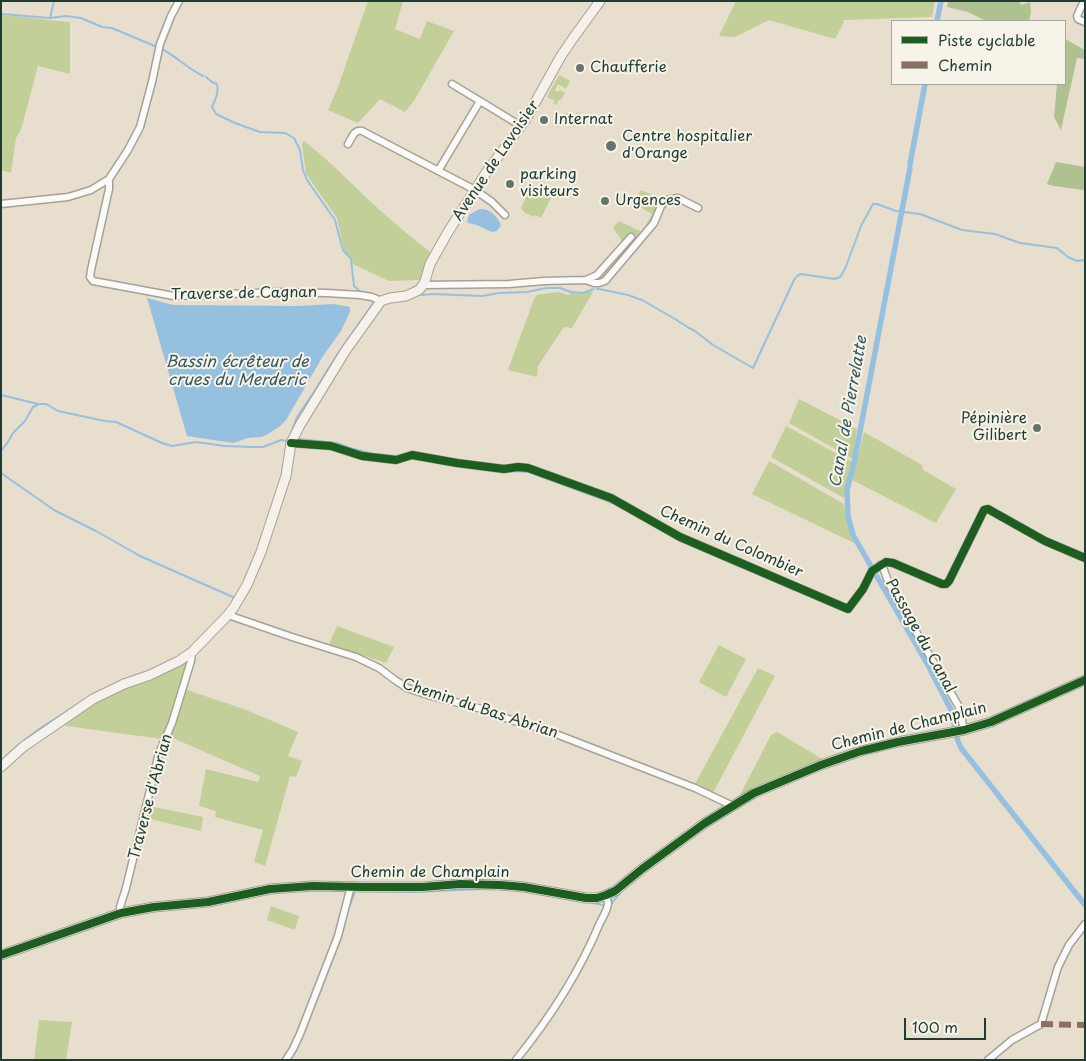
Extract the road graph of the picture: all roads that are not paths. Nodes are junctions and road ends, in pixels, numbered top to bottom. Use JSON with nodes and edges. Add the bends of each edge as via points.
{"nodes":[{"id":1,"x":179,"y":1,"type":"edge"},
{"id":2,"x":600,"y":1,"type":"edge"},
{"id":3,"x":1084,"y":1,"type":"edge"},
{"id":4,"x":1078,"y":19,"type":"junction"},
{"id":5,"x":1085,"y":22,"type":"edge"},
{"id":6,"x":1073,"y":27,"type":"dead end"},
{"id":7,"x":452,"y":84,"type":"dead end"},
{"id":8,"x":480,"y":101,"type":"junction"},
{"id":9,"x":521,"y":126,"type":"junction"},
{"id":10,"x":348,"y":144,"type":"dead end"},
{"id":11,"x":438,"y":171,"type":"junction"},
{"id":12,"x":109,"y":178,"type":"junction"},
{"id":13,"x":475,"y":190,"type":"junction"},
{"id":14,"x":1,"y":204,"type":"edge"},
{"id":15,"x":698,"y":208,"type":"dead end"},
{"id":16,"x":505,"y":215,"type":"dead end"},
{"id":17,"x":631,"y":237,"type":"dead end"},
{"id":18,"x":586,"y":280,"type":"junction"},
{"id":19,"x":422,"y":285,"type":"junction"},
{"id":20,"x":380,"y":302,"type":"junction"},
{"id":21,"x":291,"y":443,"type":"junction"},
{"id":22,"x":1085,"y":558,"type":"edge"},
{"id":23,"x":876,"y":568,"type":"junction"},
{"id":24,"x":228,"y":615,"type":"junction"},
{"id":25,"x":192,"y":652,"type":"junction"},
{"id":26,"x":1085,"y":680,"type":"edge"},
{"id":27,"x":964,"y":730,"type":"junction"},
{"id":28,"x":1,"y":767,"type":"edge"},
{"id":29,"x":733,"y":806,"type":"junction"},
{"id":30,"x":351,"y":886,"type":"junction"},
{"id":31,"x":606,"y":895,"type":"junction"},
{"id":32,"x":121,"y":913,"type":"junction"},
{"id":33,"x":1085,"y":924,"type":"edge"},
{"id":34,"x":1,"y":955,"type":"edge"},
{"id":35,"x":286,"y":1060,"type":"edge"},
{"id":36,"x":516,"y":1060,"type":"edge"},
{"id":37,"x":988,"y":1060,"type":"edge"}],
"edges":[{"from":1,"to":12,"type":"street","via":[[160,44],[140,127]]},
{"from":2,"to":9,"type":"street","name":"Avenue de Lavoisier","via":[[569,44]]},
{"from":3,"to":4,"type":"street"},
{"from":4,"to":5,"type":"street"},
{"from":4,"to":6,"type":"street"},
{"from":7,"to":8,"type":"street"},
{"from":8,"to":9,"type":"street"},
{"from":8,"to":11,"type":"street"},
{"from":9,"to":13,"type":"street","name":"Avenue de Lavoisier"},
{"from":10,"to":11,"type":"street","via":[[358,130],[362,131]]},
{"from":11,"to":13,"type":"street"},
{"from":12,"to":14,"type":"street","via":[[91,190],[68,197]]},
{"from":12,"to":20,"type":"street","name":"Traverse de Cagnan","via":[[91,270],[93,281],[174,296],[327,293],[367,296]]},
{"from":13,"to":16,"type":"street"},
{"from":13,"to":19,"type":"street","name":"Avenue de Lavoisier","via":[[430,264]]},
{"from":15,"to":18,"type":"street","via":[[678,198],[666,200],[654,223],[605,281],[594,283]]},
{"from":17,"to":18,"type":"street","via":[[597,275]]},
{"from":18,"to":19,"type":"street"},
{"from":19,"to":20,"type":"street","via":[[406,296]]},
{"from":20,"to":21,"type":"street","via":[[327,380]]},
{"from":21,"to":23,"type":"street","name":"Chemin du Colombier","via":[[331,446],[362,456],[396,460],[412,455],[504,469],[528,468],[611,498],[680,537],[848,609]]},
{"from":21,"to":24,"type":"street","via":[[286,476],[262,552]]},
{"from":22,"to":23,"type":"street","via":[[1045,541],[988,509],[977,521],[946,584],[893,562]]},
{"from":23,"to":27,"type":"street","name":"Passage du Canal","via":[[884,570],[959,707]]},
{"from":24,"to":25,"type":"street"},
{"from":24,"to":29,"type":"street","name":"Chemin du Bas Abrian","via":[[356,657],[379,668],[406,688],[549,732],[695,788]]},
{"from":25,"to":28,"type":"street","via":[[157,672],[93,699],[45,730]]},
{"from":25,"to":32,"type":"street","name":"Traverse d'Abrian","via":[[160,753]]},
{"from":26,"to":27,"type":"street","name":"Chemin de Champlain"},
{"from":27,"to":29,"type":"street","name":"Chemin de Champlain","via":[[861,750],[754,793]]},
{"from":29,"to":31,"type":"street","name":"Chemin de Champlain"},
{"from":30,"to":31,"type":"street","name":"Chemin de Champlain","via":[[500,885],[586,898]]},
{"from":30,"to":32,"type":"street","name":"Chemin de Champlain","via":[[270,889],[208,902]]},
{"from":30,"to":35,"type":"street","via":[[338,936],[300,1034]]},
{"from":31,"to":36,"type":"street","via":[[606,909],[577,971]]},
{"from":32,"to":34,"type":"street","name":"Chemin de Champlain"},
{"from":33,"to":37,"type":"street","via":[[1058,967],[1041,1024],[1012,1040]]}]}
